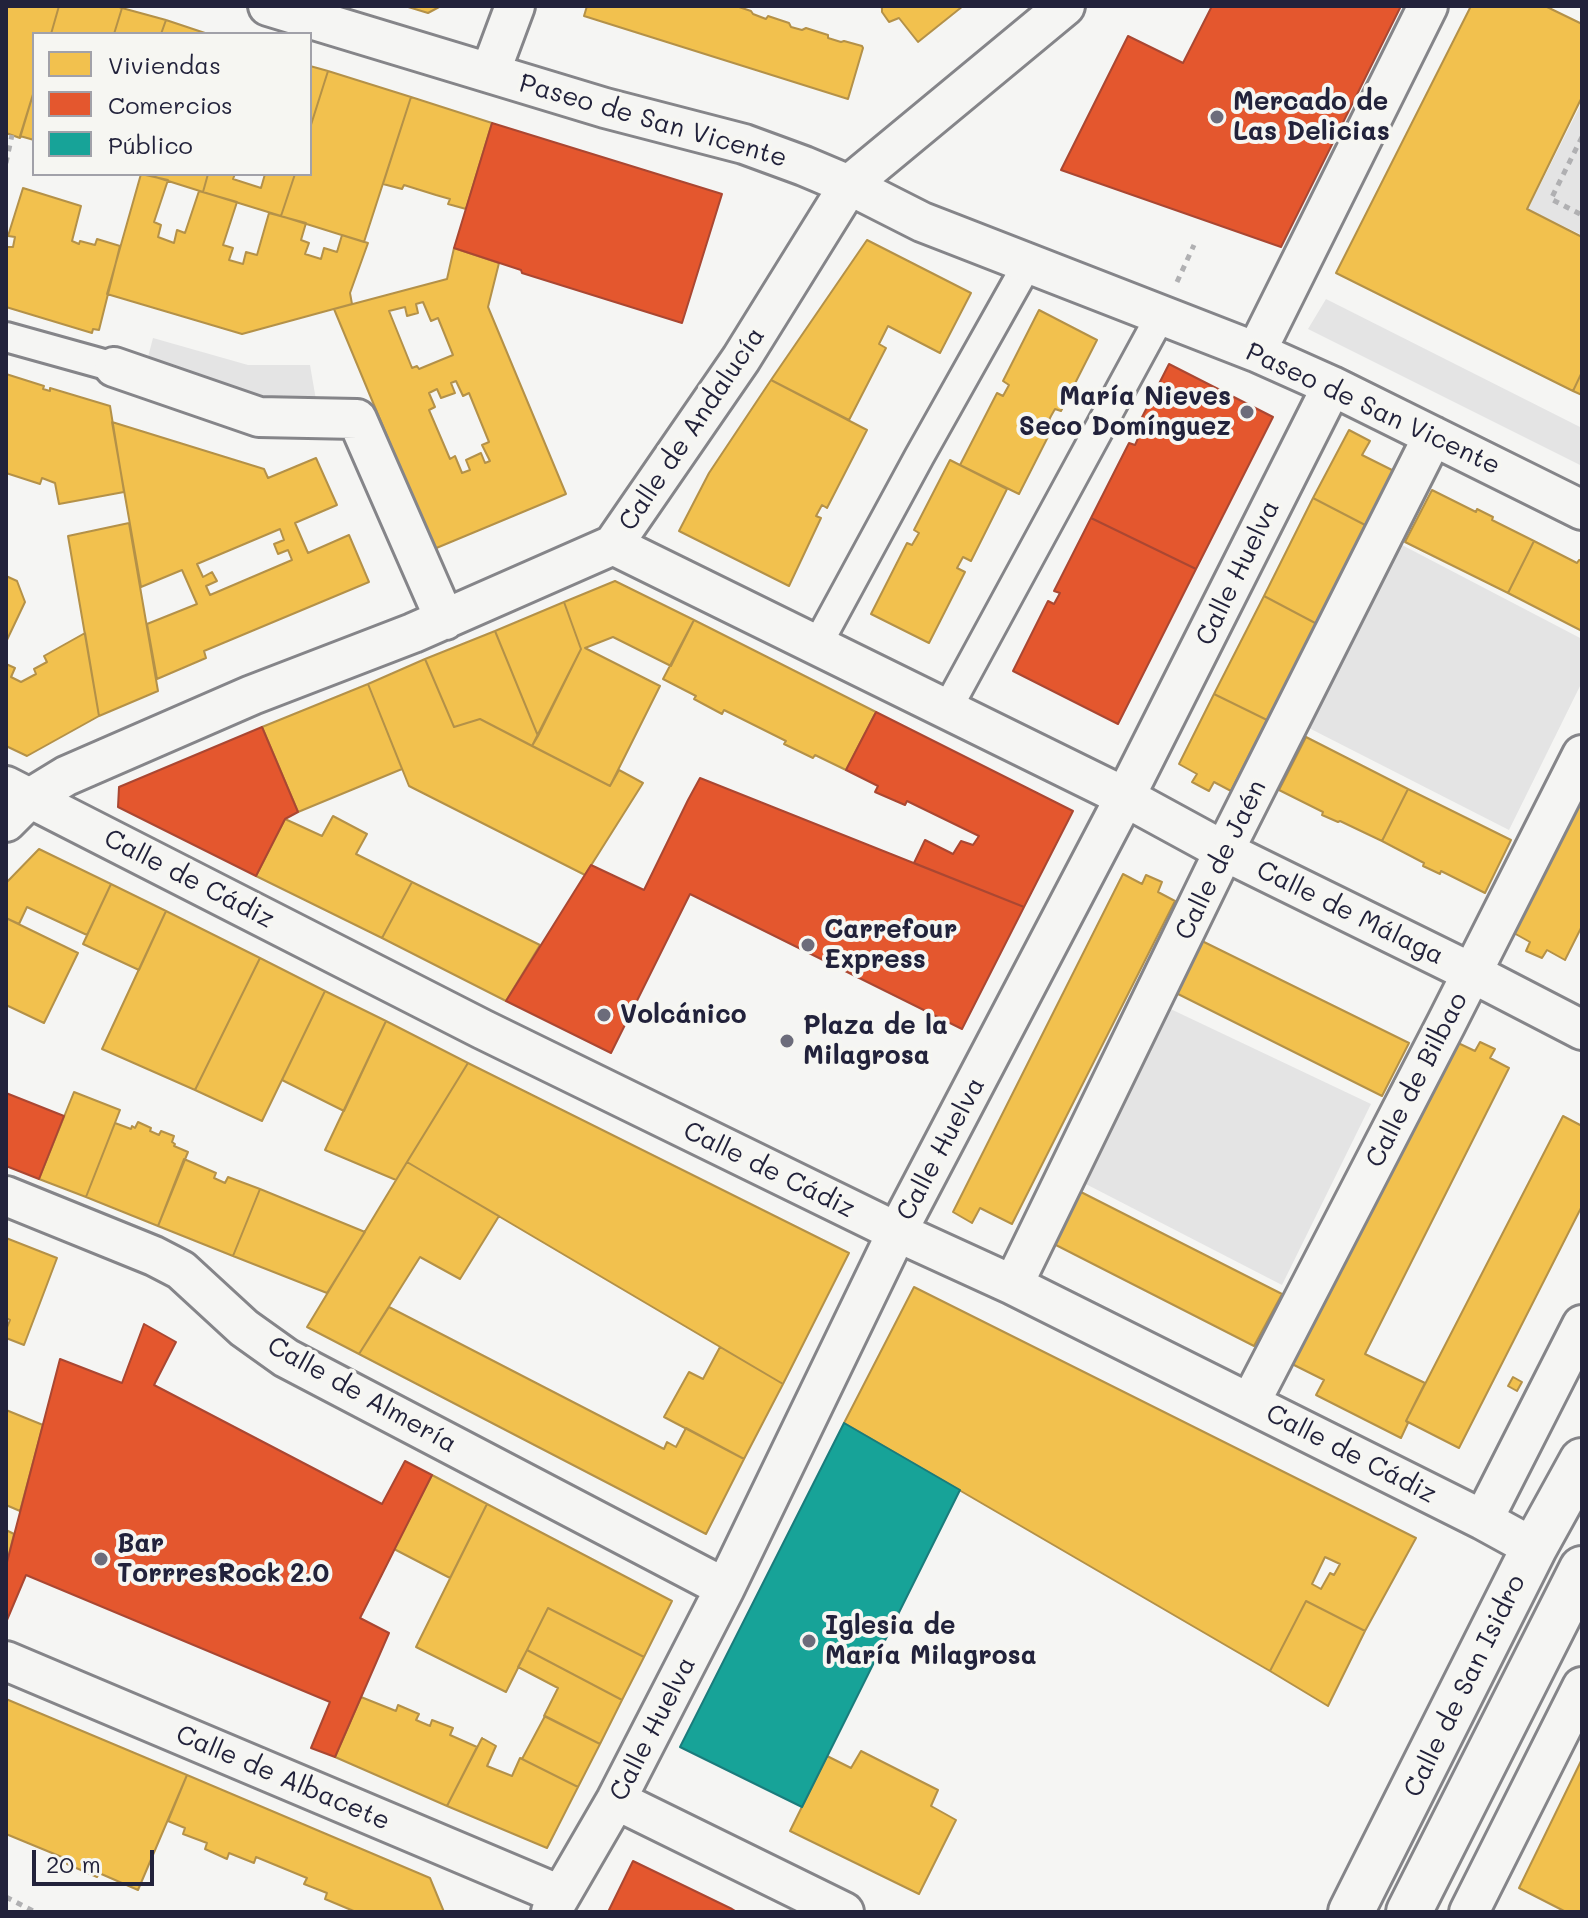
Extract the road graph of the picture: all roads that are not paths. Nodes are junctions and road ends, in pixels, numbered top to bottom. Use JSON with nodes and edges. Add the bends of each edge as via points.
{"nodes":[{"id":1,"x":268,"y":6,"type":"edge"},
{"id":2,"x":515,"y":6,"type":"edge"},
{"id":3,"x":1065,"y":6,"type":"edge"},
{"id":4,"x":1428,"y":6,"type":"edge"},
{"id":5,"x":490,"y":73,"type":"junction"},
{"id":6,"x":849,"y":185,"type":"junction"},
{"id":7,"x":1028,"y":263,"type":"junction"},
{"id":8,"x":1161,"y":315,"type":"junction"},
{"id":9,"x":6,"y":337,"type":"edge"},
{"id":10,"x":1256,"y":352,"type":"junction"},
{"id":11,"x":114,"y":367,"type":"joint"},
{"id":12,"x":1332,"y":386,"type":"junction"},
{"id":13,"x":1433,"y":436,"type":"junction"},
{"id":14,"x":1582,"y":510,"type":"edge"},
{"id":15,"x":613,"y":545,"type":"junction"},
{"id":16,"x":445,"y":620,"type":"junction"},
{"id":17,"x":817,"y":645,"type":"junction"},
{"id":18,"x":947,"y":709,"type":"junction"},
{"id":19,"x":1582,"y":755,"type":"edge"},
{"id":20,"x":1125,"y":797,"type":"junction"},
{"id":21,"x":14,"y":802,"type":"edge"},
{"id":22,"x":1224,"y":851,"type":"junction"},
{"id":23,"x":1472,"y":973,"type":"junction"},
{"id":24,"x":1582,"y":1030,"type":"edge"},
{"id":25,"x":6,"y":1196,"type":"edge"},
{"id":26,"x":897,"y":1232,"type":"junction"},
{"id":27,"x":1013,"y":1285,"type":"junction"},
{"id":28,"x":1582,"y":1325,"type":"edge"},
{"id":29,"x":1250,"y":1403,"type":"junction"},
{"id":30,"x":1582,"y":1461,"type":"edge"},
{"id":31,"x":1483,"y":1520,"type":"junction"},
{"id":32,"x":1534,"y":1548,"type":"junction"},
{"id":33,"x":1582,"y":1569,"type":"edge"},
{"id":34,"x":725,"y":1588,"type":"junction"},
{"id":35,"x":6,"y":1661,"type":"edge"},
{"id":36,"x":1582,"y":1687,"type":"edge"},
{"id":37,"x":616,"y":1800,"type":"junction"},
{"id":38,"x":556,"y":1903,"type":"edge"},
{"id":39,"x":844,"y":1912,"type":"edge"},
{"id":40,"x":1351,"y":1912,"type":"edge"},
{"id":41,"x":1409,"y":1912,"type":"edge"},
{"id":42,"x":1469,"y":1912,"type":"edge"}],
"edges":[{"from":1,"to":5,"type":"street","name":"Paseo de San Vicente"},
{"from":2,"to":5,"type":"street"},
{"from":3,"to":6,"type":"street","name":"Calle de Andalucía"},
{"from":4,"to":10,"type":"street"},
{"from":5,"to":6,"type":"street","name":"Paseo de San Vicente","via":[[744,144]]},
{"from":6,"to":7,"type":"street","name":"Paseo de San Vicente","via":[[922,222]]},
{"from":6,"to":15,"type":"street","name":"Calle de Andalucía","via":[[741,359]]},
{"from":7,"to":8,"type":"street","name":"Paseo de San Vicente"},
{"from":7,"to":17,"type":"street"},
{"from":8,"to":10,"type":"street","name":"Paseo de San Vicente"},
{"from":8,"to":18,"type":"street"},
{"from":9,"to":11,"type":"street"},
{"from":10,"to":12,"type":"street","name":"Paseo de San Vicente"},
{"from":11,"to":16,"type":"street","via":[[259,417],[357,419]]},
{"from":12,"to":13,"type":"street","name":"Paseo de San Vicente"},
{"from":12,"to":20,"type":"street","name":"Calle Huelva"},
{"from":13,"to":14,"type":"street","name":"Paseo de San Vicente"},
{"from":13,"to":22,"type":"street","name":"Calle de Jaén"},
{"from":15,"to":16,"type":"street","name":"Calle de Andalucía"},
{"from":15,"to":17,"type":"street","name":"Calle de Málaga"},
{"from":16,"to":21,"type":"street","name":"Calle de Andalucía","via":[[252,695]]},
{"from":17,"to":18,"type":"street","name":"Calle de Málaga"},
{"from":18,"to":20,"type":"street","name":"Calle de Málaga"},
{"from":19,"to":23,"type":"street","name":"Calle de Bilbao"},
{"from":20,"to":22,"type":"street","name":"Calle de Málaga"},
{"from":20,"to":26,"type":"street","name":"Calle Huelva"},
{"from":21,"to":26,"type":"street","name":"Calle de Cádiz"},
{"from":22,"to":23,"type":"street","name":"Calle de Málaga"},
{"from":22,"to":27,"type":"street","name":"Calle de Jaén"},
{"from":23,"to":24,"type":"street","name":"Calle de Málaga"},
{"from":23,"to":29,"type":"street","name":"Calle de Bilbao"},
{"from":25,"to":34,"type":"street","name":"Calle de Almería","via":[[181,1270],[286,1358]]},
{"from":26,"to":27,"type":"street","name":"Calle de Cádiz"},
{"from":26,"to":34,"type":"street","name":"Calle Huelva"},
{"from":27,"to":29,"type":"street","name":"Calle de Cádiz"},
{"from":28,"to":31,"type":"street"},
{"from":29,"to":31,"type":"street","name":"Calle de Cádiz"},
{"from":30,"to":32,"type":"main road","name":"Calle de San Isidro"},
{"from":31,"to":32,"type":"street","name":"Calle de Cádiz"},
{"from":32,"to":40,"type":"main road","name":"Calle de San Isidro"},
{"from":33,"to":41,"type":"main road","name":"Calle de San Isidro"},
{"from":34,"to":37,"type":"street","name":"Calle Huelva"},
{"from":35,"to":38,"type":"street","name":"Calle de Albacete"},
{"from":36,"to":42,"type":"street"},
{"from":37,"to":38,"type":"street","name":"Calle Huelva"},
{"from":37,"to":39,"type":"street"}]}
